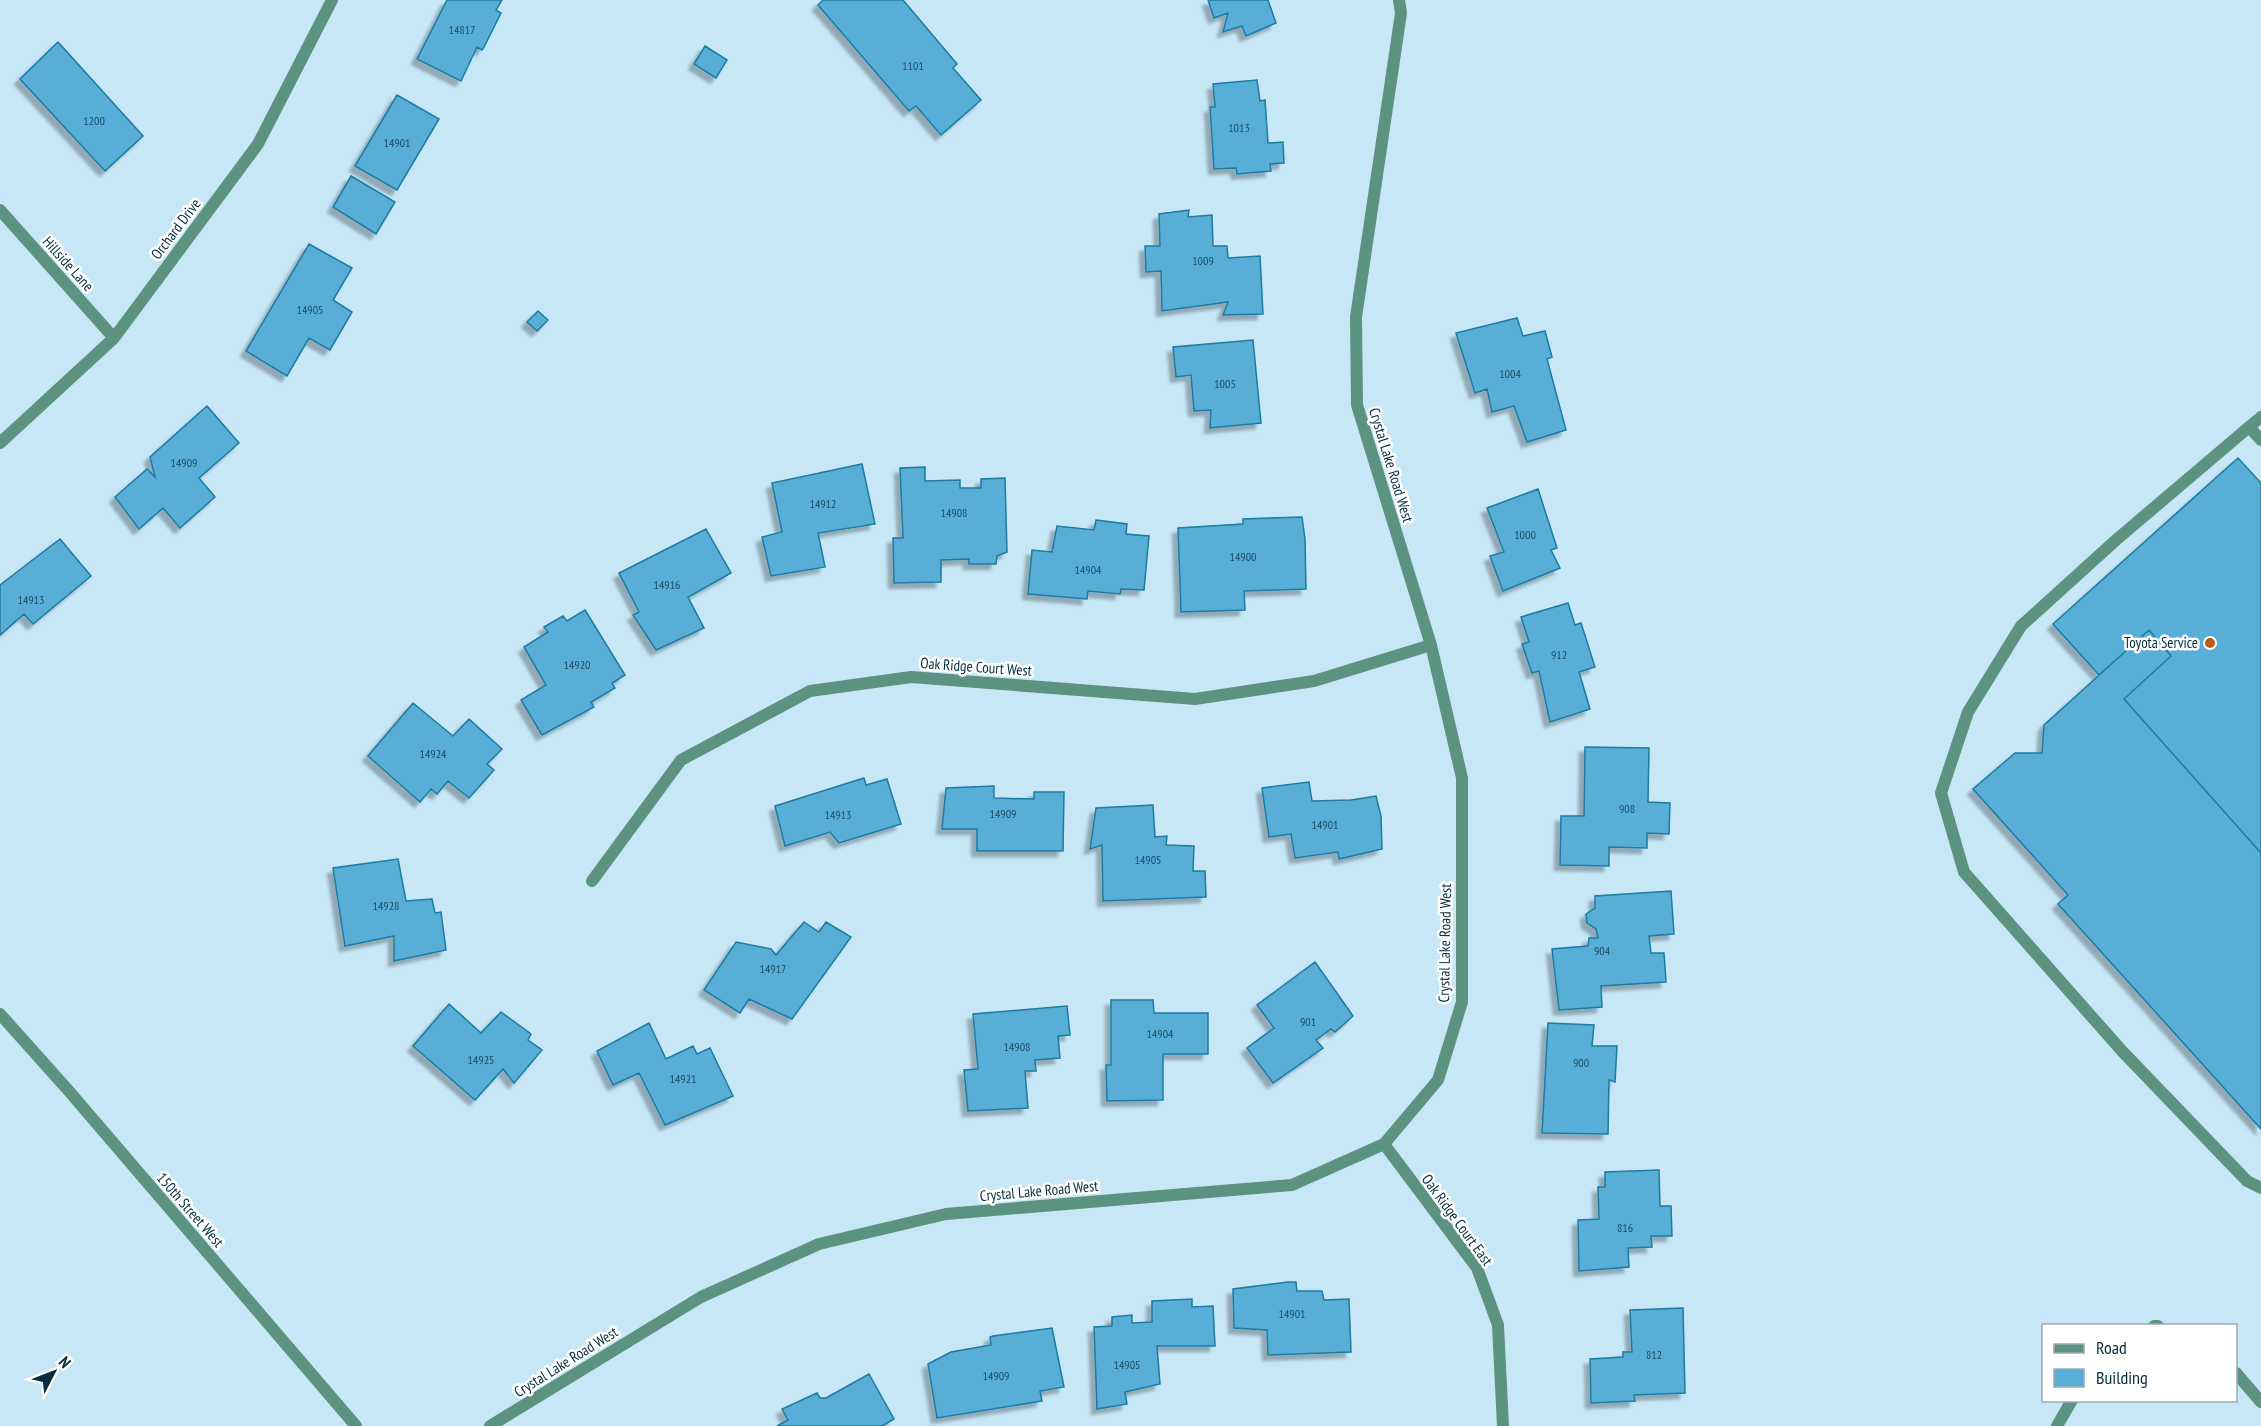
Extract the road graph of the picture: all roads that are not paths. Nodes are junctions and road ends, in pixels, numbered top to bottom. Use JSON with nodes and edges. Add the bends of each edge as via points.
{"nodes":[{"id":1,"x":332,"y":0,"type":"edge"},
{"id":2,"x":1399,"y":0,"type":"edge"},
{"id":3,"x":0,"y":210,"type":"edge"},
{"id":4,"x":114,"y":338,"type":"junction"},
{"id":5,"x":2261,"y":417,"type":"edge"},
{"id":6,"x":2249,"y":427,"type":"junction"},
{"id":7,"x":2261,"y":440,"type":"edge"},
{"id":8,"x":0,"y":443,"type":"edge"},
{"id":9,"x":1431,"y":645,"type":"junction"},
{"id":10,"x":592,"y":881,"type":"dead end"},
{"id":11,"x":0,"y":1014,"type":"edge"},
{"id":12,"x":1384,"y":1144,"type":"junction"},
{"id":13,"x":2261,"y":1188,"type":"edge"},
{"id":14,"x":2237,"y":1375,"type":"edge"},
{"id":15,"x":2071,"y":1402,"type":"edge"},
{"id":16,"x":2261,"y":1402,"type":"edge"},
{"id":17,"x":356,"y":1426,"type":"edge"},
{"id":18,"x":490,"y":1426,"type":"edge"},
{"id":19,"x":1503,"y":1426,"type":"edge"},
{"id":20,"x":2057,"y":1426,"type":"edge"}],
"edges":[{"from":1,"to":4,"type":"street","name":"Orchard Drive","via":[[258,144]]},
{"from":2,"to":9,"type":"street","name":"Crystal Lake Road West","via":[[1401,13],[1356,317],[1357,405]]},
{"from":3,"to":4,"type":"street","name":"Hillside Lane"},
{"from":4,"to":8,"type":"street","name":"Orchard Drive"},
{"from":5,"to":6,"type":"street"},
{"from":6,"to":7,"type":"street"},
{"from":6,"to":13,"type":"street","via":[[2021,626],[1968,712],[1941,793],[1964,872],[2122,1051],[2247,1181]]},
{"from":9,"to":10,"type":"street","name":"Oak Ridge Court West","via":[[1314,681],[1195,699],[911,677],[810,691],[681,760]]},
{"from":9,"to":12,"type":"street","name":"Crystal Lake Road West","via":[[1462,778],[1462,1002],[1438,1080]]},
{"from":11,"to":17,"type":"street","name":"150th Street West"},
{"from":12,"to":18,"type":"street","name":"Crystal Lake Road West","via":[[1292,1185],[946,1214],[819,1244],[701,1297]]},
{"from":12,"to":19,"type":"street","name":"Oak Ridge Court East","via":[[1477,1268],[1498,1324]]},
{"from":14,"to":16,"type":"street"},
{"from":15,"to":20,"type":"street"}]}
